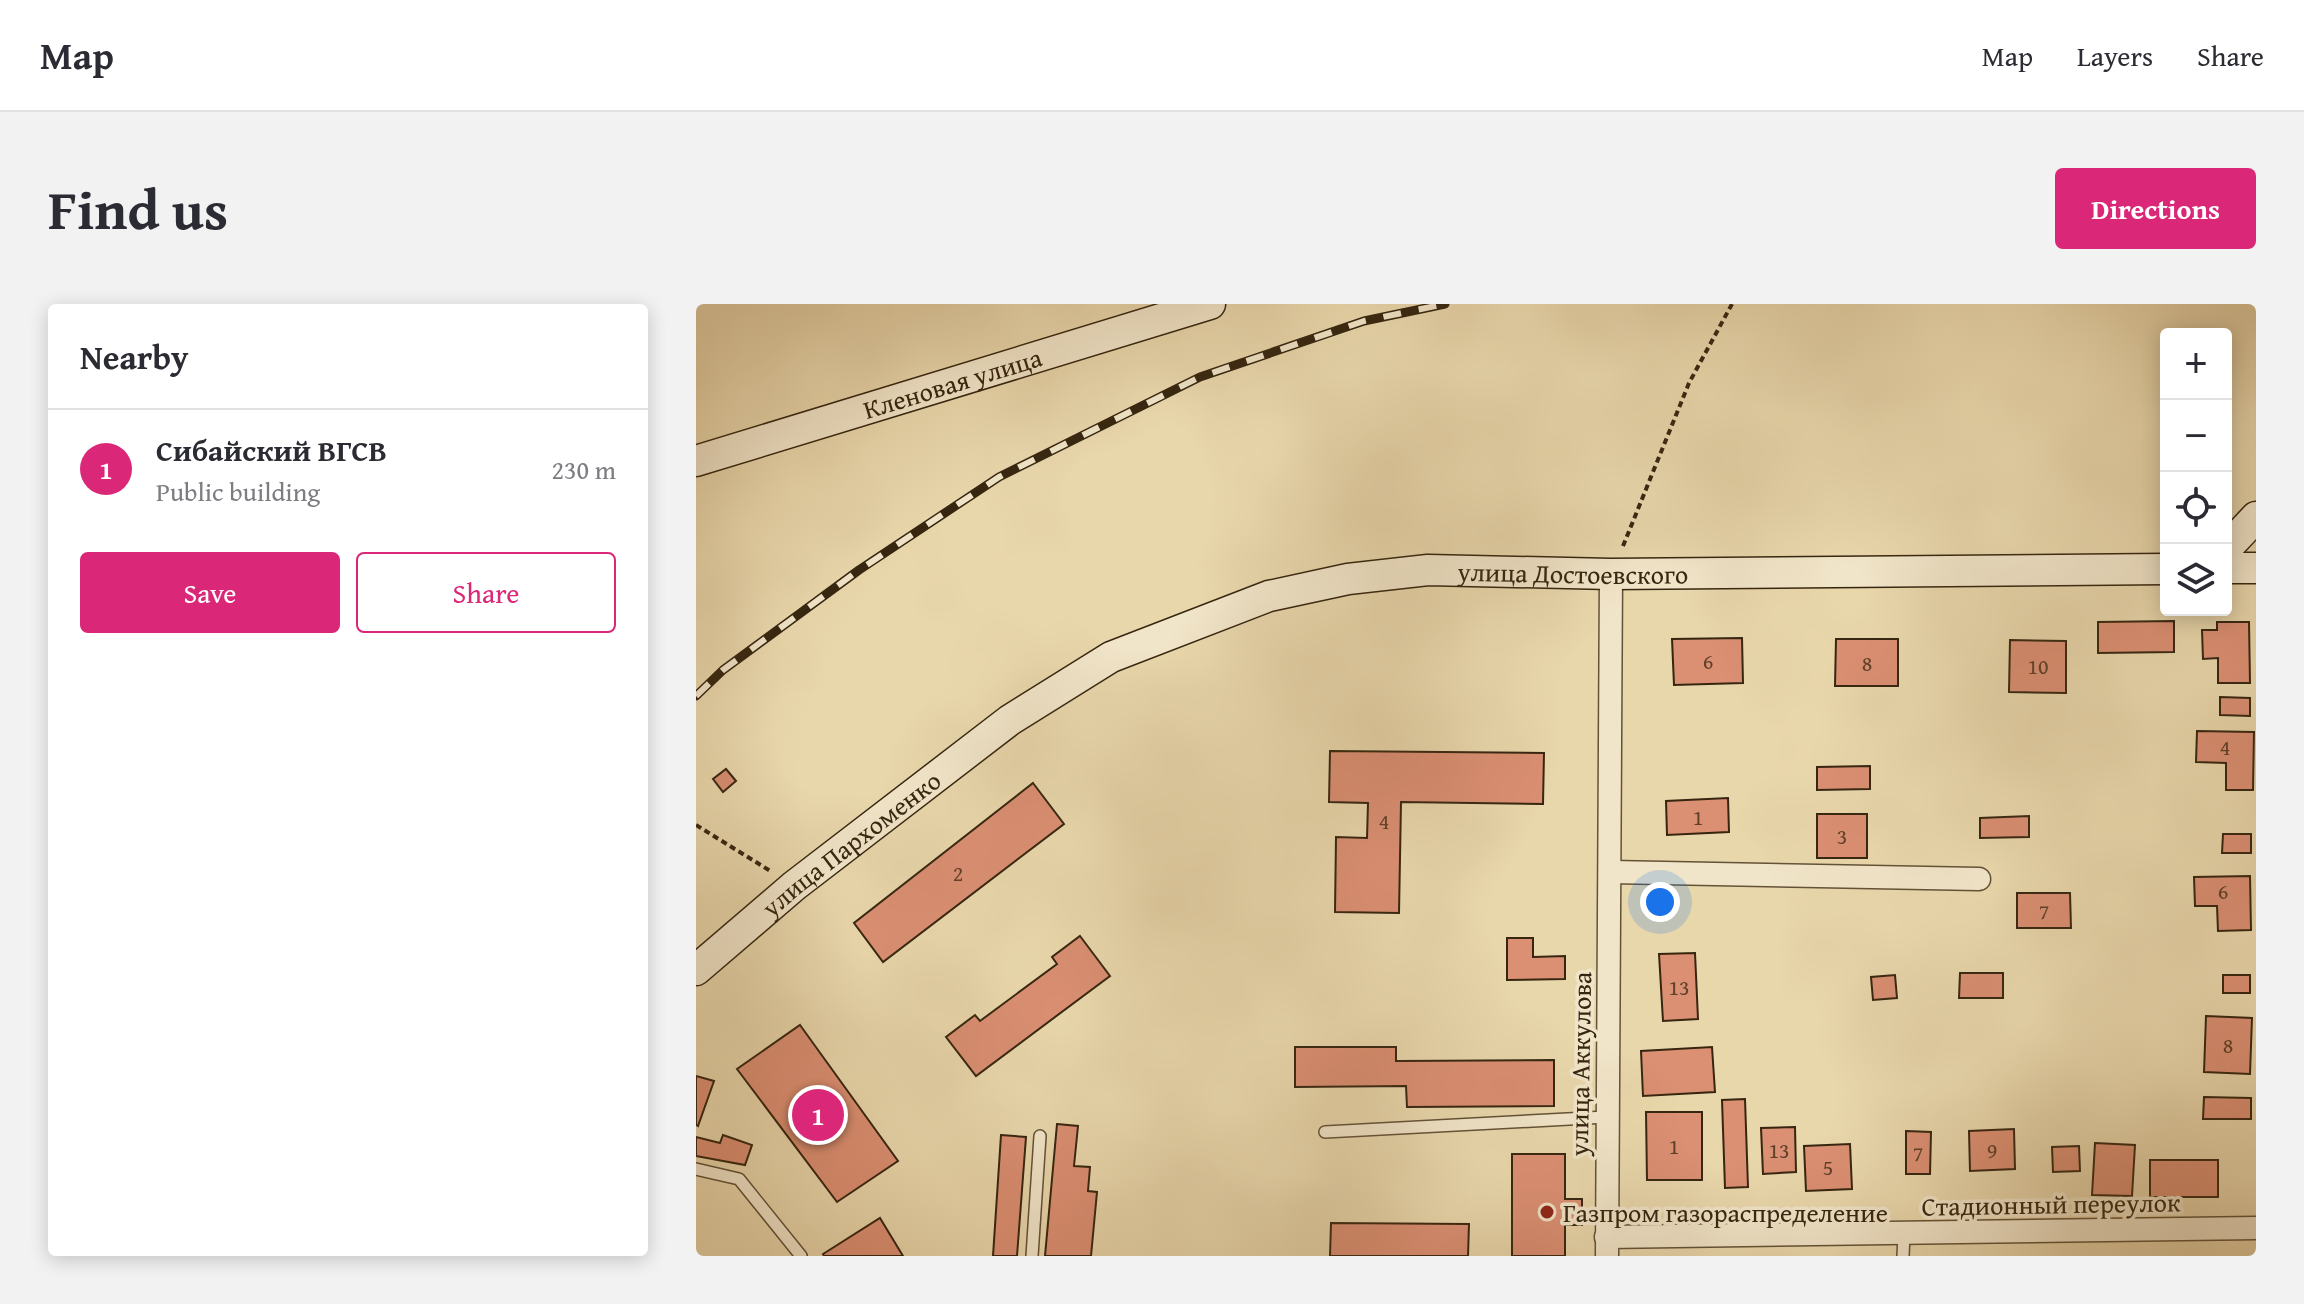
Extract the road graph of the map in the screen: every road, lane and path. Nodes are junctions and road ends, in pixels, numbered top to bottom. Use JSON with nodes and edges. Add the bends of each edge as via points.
{"nodes":[{"id":1,"x":1210,"y":304,"type":"edge"},
{"id":2,"x":1732,"y":304,"type":"edge"},
{"id":3,"x":696,"y":461,"type":"edge"},
{"id":4,"x":2256,"y":517,"type":"edge"},
{"id":5,"x":2231,"y":544,"type":"edge"},
{"id":6,"x":2232,"y":568,"type":"edge"},
{"id":7,"x":2256,"y":568,"type":"edge"},
{"id":8,"x":2160,"y":569,"type":"edge"},
{"id":9,"x":1611,"y":574,"type":"junction"},
{"id":10,"x":1010,"y":720,"type":"joint"},
{"id":11,"x":696,"y":825,"type":"edge"},
{"id":12,"x":1611,"y":872,"type":"junction"},
{"id":13,"x":1979,"y":879,"type":"dead end"},
{"id":14,"x":794,"y":886,"type":"junction"},
{"id":15,"x":696,"y":970,"type":"edge"},
{"id":16,"x":1606,"y":1117,"type":"junction"},
{"id":17,"x":1325,"y":1132,"type":"dead end"},
{"id":18,"x":1040,"y":1136,"type":"dead end"},
{"id":19,"x":696,"y":1169,"type":"edge"},
{"id":20,"x":2256,"y":1228,"type":"edge"},
{"id":21,"x":1904,"y":1245,"type":"edge"},
{"id":22,"x":1607,"y":1246,"type":"edge"},
{"id":23,"x":801,"y":1256,"type":"edge"},
{"id":24,"x":1032,"y":1256,"type":"edge"}],
"edges":[{"from":1,"to":3,"type":"main road","name":"Кленовая улица"},
{"from":2,"to":9,"type":"path","via":[[1689,383]]},
{"from":4,"to":5,"type":"main road"},
{"from":6,"to":7,"type":"main road"},
{"from":8,"to":9,"type":"main road","name":"улица Достоевского"},
{"from":9,"to":10,"type":"main road","name":"улица Достоевского","via":[[1428,570],[1348,579],[1269,596],[1111,657]]},
{"from":9,"to":12,"type":"street","name":"улица Аккулова"},
{"from":10,"to":14,"type":"main road","name":"улица Пархоменко"},
{"from":11,"to":14,"type":"path"},
{"from":12,"to":13,"type":"street"},
{"from":12,"to":16,"type":"street","name":"улица Аккулова"},
{"from":14,"to":15,"type":"main road","name":"улица Пархоменко"},
{"from":16,"to":17,"type":"lane"},
{"from":16,"to":22,"type":"street","name":"улица Аккулова"},
{"from":18,"to":24,"type":"lane"},
{"from":19,"to":23,"type":"lane","via":[[739,1179]]},
{"from":20,"to":21,"type":"street","name":"Стадионный переулок"},
{"from":21,"to":22,"type":"street","name":"Стадионный переулок"}]}
